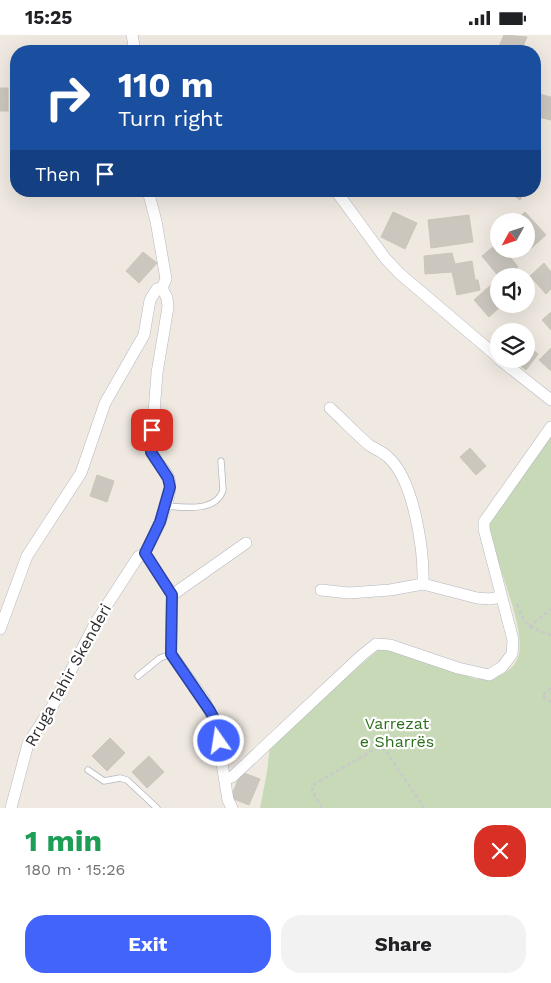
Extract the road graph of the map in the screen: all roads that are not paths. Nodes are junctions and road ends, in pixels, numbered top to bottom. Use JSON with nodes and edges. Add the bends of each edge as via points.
{"nodes":[{"id":1,"x":150,"y":197,"type":"edge"},
{"id":2,"x":340,"y":197,"type":"edge"},
{"id":3,"x":162,"y":287,"type":"junction"},
{"id":4,"x":490,"y":350,"type":"edge"},
{"id":5,"x":511,"y":368,"type":"edge"},
{"id":6,"x":551,"y":400,"type":"edge"},
{"id":7,"x":330,"y":408,"type":"dead end"},
{"id":8,"x":551,"y":427,"type":"edge"},
{"id":9,"x":220,"y":461,"type":"dead end"},
{"id":10,"x":165,"y":506,"type":"junction"},
{"id":11,"x":246,"y":543,"type":"dead end"},
{"id":12,"x":145,"y":553,"type":"junction"},
{"id":13,"x":423,"y":584,"type":"junction"},
{"id":14,"x":320,"y":591,"type":"dead end"},
{"id":15,"x":172,"y":595,"type":"junction"},
{"id":16,"x":500,"y":597,"type":"junction"},
{"id":17,"x":0,"y":629,"type":"edge"},
{"id":18,"x":171,"y":654,"type":"junction"},
{"id":19,"x":138,"y":676,"type":"dead end"},
{"id":20,"x":88,"y":770,"type":"dead end"},
{"id":21,"x":225,"y":779,"type":"junction"},
{"id":22,"x":11,"y":808,"type":"edge"},
{"id":23,"x":157,"y":808,"type":"edge"},
{"id":24,"x":232,"y":808,"type":"edge"}],
"edges":[{"from":1,"to":3,"type":"street","via":[[166,279]]},
{"from":2,"to":4,"type":"street","via":[[399,273]]},
{"from":3,"to":10,"type":"street","name":"Rruga Tahir Skenderi","via":[[168,307],[157,373],[151,452],[168,478],[170,487]]},
{"from":3,"to":17,"type":"street","via":[[152,294],[144,335],[105,403],[82,473],[27,556]]},
{"from":5,"to":6,"type":"street"},
{"from":7,"to":13,"type":"street","via":[[394,464],[406,487],[418,531]]},
{"from":8,"to":16,"type":"street","via":[[484,522]]},
{"from":9,"to":10,"type":"lane","via":[[223,490],[213,501],[197,507]]},
{"from":10,"to":12,"type":"street","name":"Rruga Tahir Skenderi"},
{"from":11,"to":15,"type":"street"},
{"from":12,"to":15,"type":"street"},
{"from":12,"to":22,"type":"street","name":"Rruga Tahir Skenderi","via":[[138,557],[96,622],[53,705],[28,745]]},
{"from":13,"to":14,"type":"street","via":[[349,593]]},
{"from":13,"to":16,"type":"street","via":[[476,598]]},
{"from":15,"to":18,"type":"street"},
{"from":16,"to":21,"type":"street","via":[[514,640],[512,654],[502,667],[489,675],[390,645],[376,644],[232,777]]},
{"from":18,"to":19,"type":"lane","via":[[160,658]]},
{"from":18,"to":21,"type":"street","via":[[216,722]]},
{"from":20,"to":23,"type":"lane","via":[[104,781],[127,780]]},
{"from":21,"to":24,"type":"street"}]}
